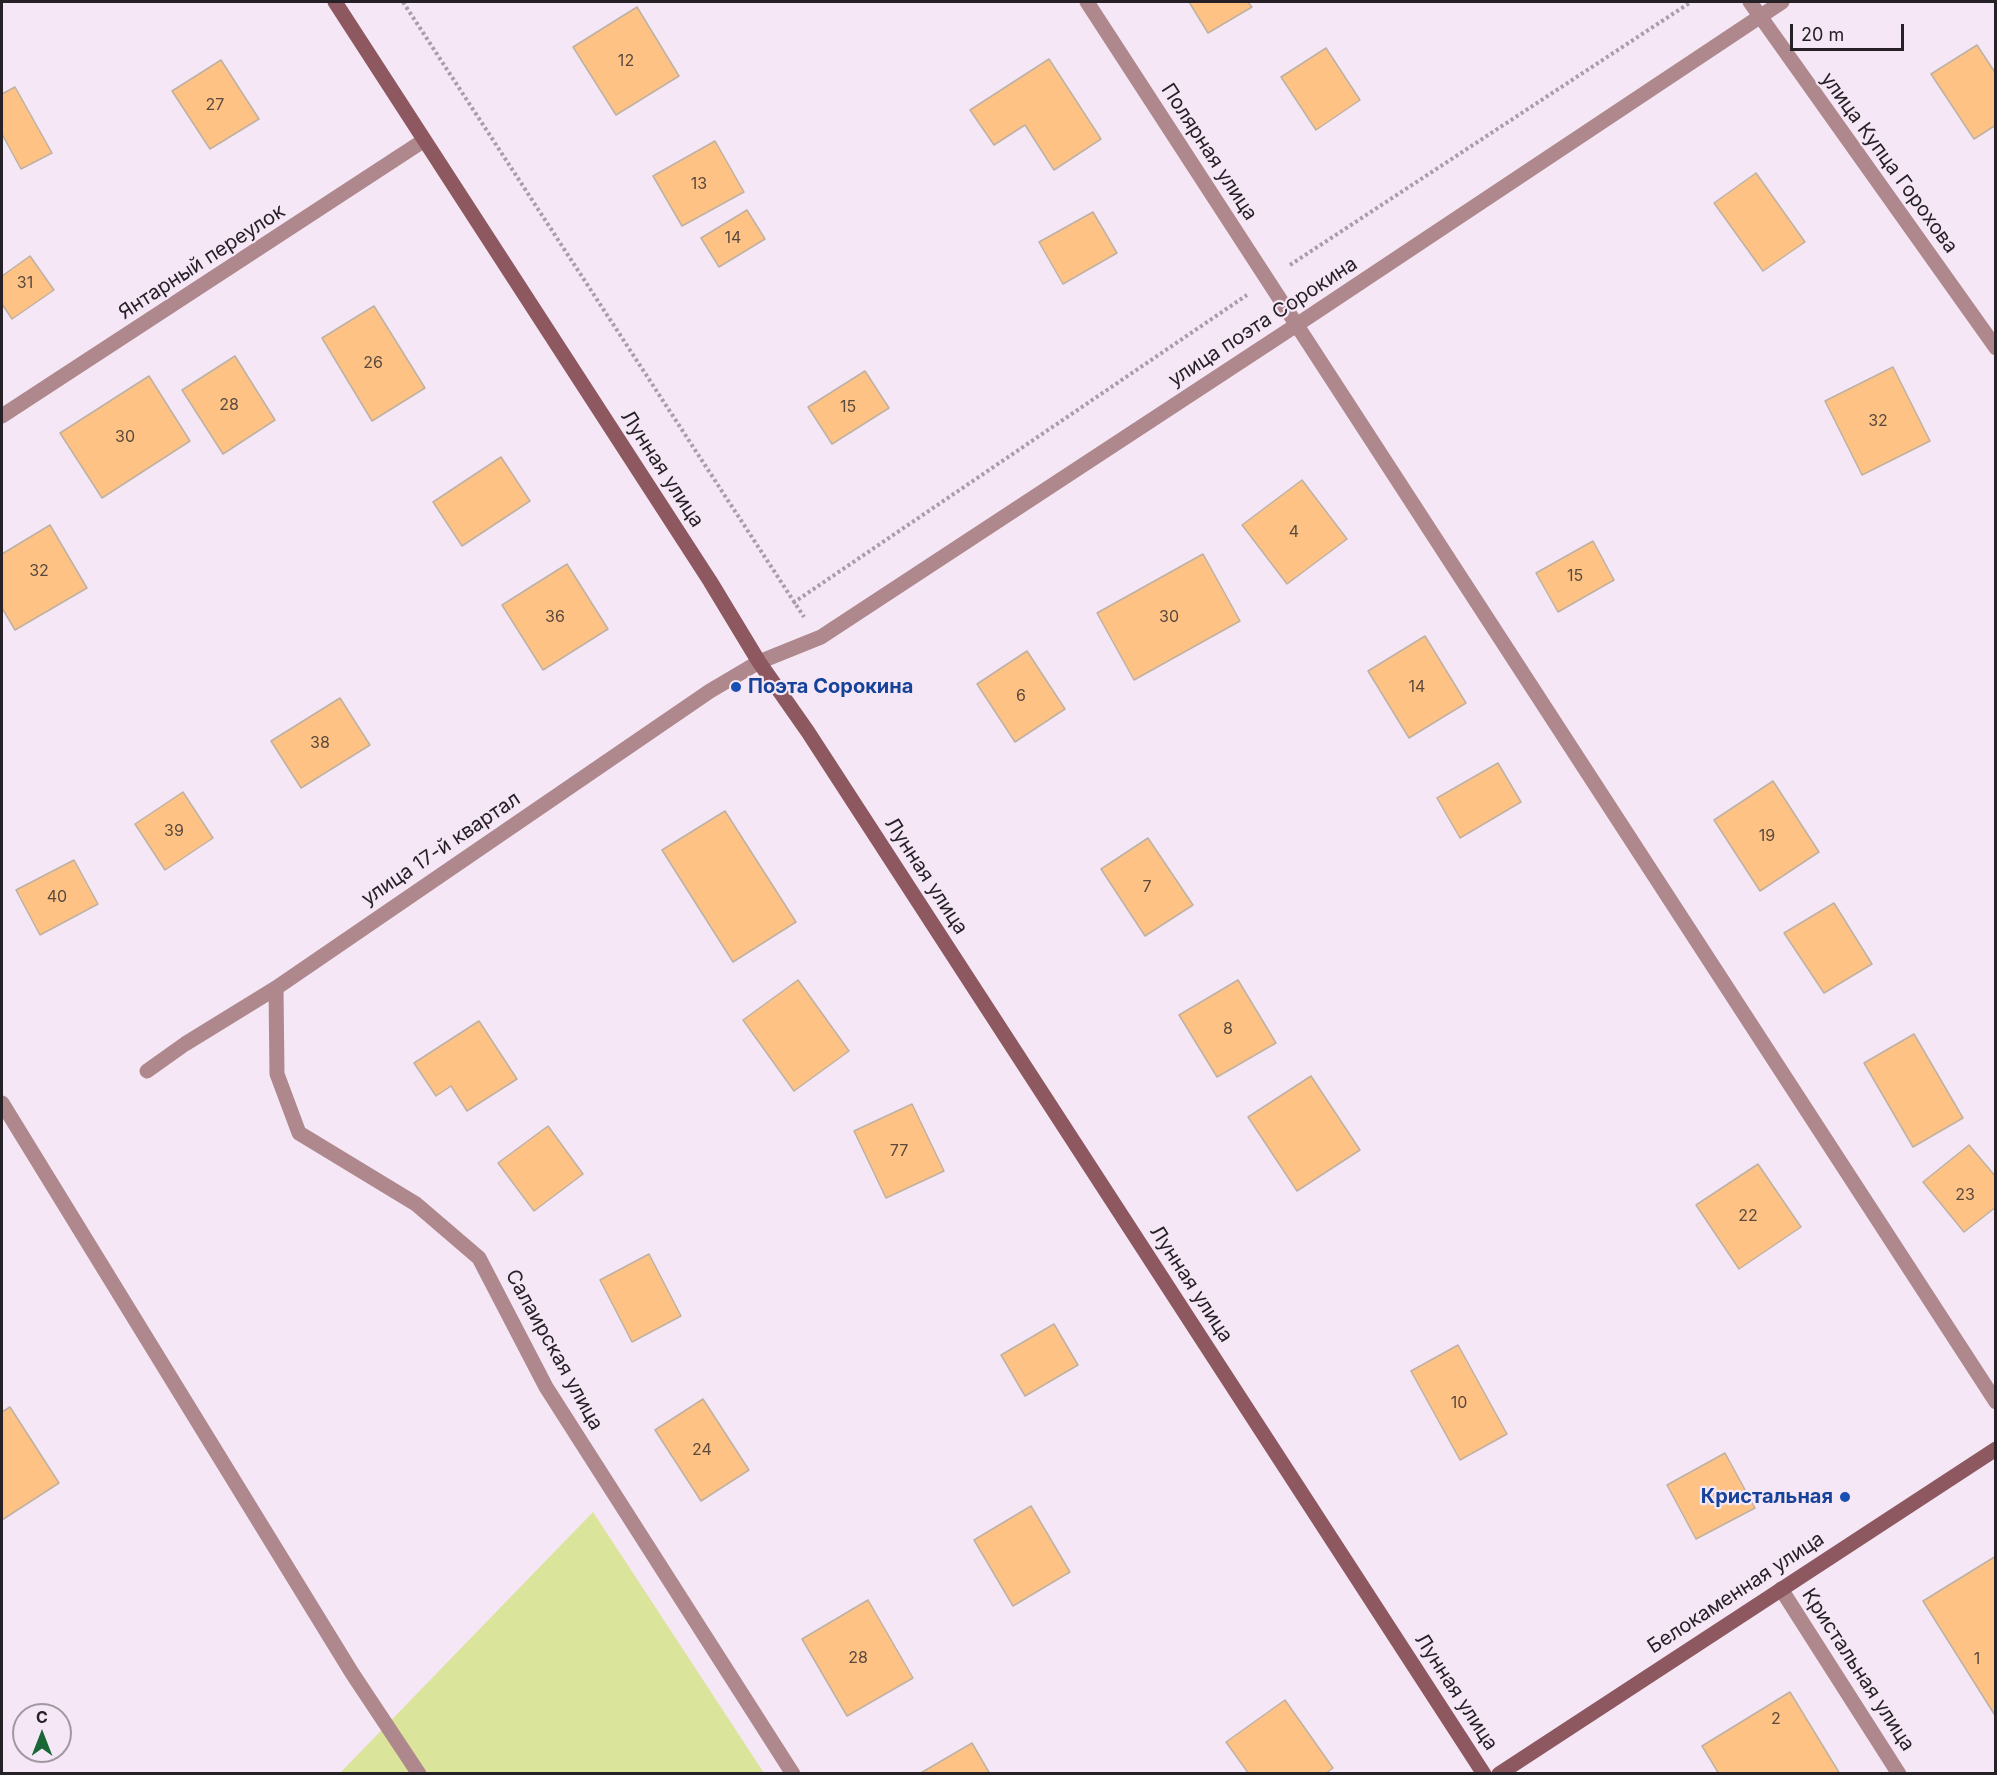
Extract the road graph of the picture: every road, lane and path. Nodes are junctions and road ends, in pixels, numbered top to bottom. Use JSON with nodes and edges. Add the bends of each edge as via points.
{"nodes":[{"id":1,"x":335,"y":2,"type":"edge"},
{"id":2,"x":404,"y":2,"type":"edge"},
{"id":3,"x":1087,"y":2,"type":"edge"},
{"id":4,"x":1691,"y":2,"type":"edge"},
{"id":5,"x":1750,"y":2,"type":"edge"},
{"id":6,"x":1782,"y":2,"type":"edge"},
{"id":7,"x":1759,"y":18,"type":"junction"},
{"id":8,"x":423,"y":141,"type":"junction"},
{"id":9,"x":1268,"y":280,"type":"junction"},
{"id":10,"x":1298,"y":324,"type":"junction"},
{"id":11,"x":1995,"y":348,"type":"edge"},
{"id":12,"x":2,"y":416,"type":"edge"},
{"id":13,"x":793,"y":603,"type":"junction"},
{"id":14,"x":821,"y":637,"type":"junction"},
{"id":15,"x":759,"y":662,"type":"junction"},
{"id":16,"x":276,"y":988,"type":"junction"},
{"id":17,"x":147,"y":1071,"type":"dead end"},
{"id":18,"x":2,"y":1103,"type":"edge"},
{"id":19,"x":1995,"y":1402,"type":"edge"},
{"id":20,"x":1995,"y":1449,"type":"edge"},
{"id":21,"x":1780,"y":1589,"type":"junction"},
{"id":22,"x":419,"y":1773,"type":"edge"},
{"id":23,"x":793,"y":1773,"type":"edge"},
{"id":24,"x":1484,"y":1773,"type":"edge"},
{"id":25,"x":1499,"y":1773,"type":"edge"},
{"id":26,"x":1899,"y":1773,"type":"edge"}],
"edges":[{"from":1,"to":8,"type":"street","name":"Лунная улица"},
{"from":2,"to":13,"type":"path"},
{"from":3,"to":9,"type":"street","name":"Полярная улица"},
{"from":4,"to":9,"type":"path"},
{"from":5,"to":7,"type":"street","name":"улица Купца Горохова"},
{"from":6,"to":7,"type":"street","name":"улица поэта Сорокина"},
{"from":7,"to":10,"type":"street","name":"улица поэта Сорокина"},
{"from":7,"to":11,"type":"street","name":"улица Купца Горохова"},
{"from":8,"to":12,"type":"street","name":"Янтарный переулок"},
{"from":8,"to":15,"type":"street","name":"Лунная улица"},
{"from":9,"to":10,"type":"street","name":"Полярная улица"},
{"from":9,"to":13,"type":"path"},
{"from":10,"to":14,"type":"street","name":"улица поэта Сорокина"},
{"from":10,"to":19,"type":"street","name":"Полярная улица"},
{"from":13,"to":14,"type":"path"},
{"from":14,"to":15,"type":"street","name":"улица поэта Сорокина"},
{"from":15,"to":16,"type":"street","name":"улица 17-й квартал","via":[[710,691]]},
{"from":15,"to":24,"type":"street","name":"Лунная улица"},
{"from":16,"to":17,"type":"street","name":"улица 17-й квартал"},
{"from":16,"to":23,"type":"street","name":"Салаирская улица","via":[[277,1074],[299,1133],[416,1204],[479,1258],[546,1387]]},
{"from":18,"to":22,"type":"street","via":[[352,1673]]},
{"from":20,"to":21,"type":"street","name":"Белокаменная улица"},
{"from":21,"to":25,"type":"street","name":"Белокаменная улица"},
{"from":21,"to":26,"type":"street","name":"Кристальная улица"}]}
